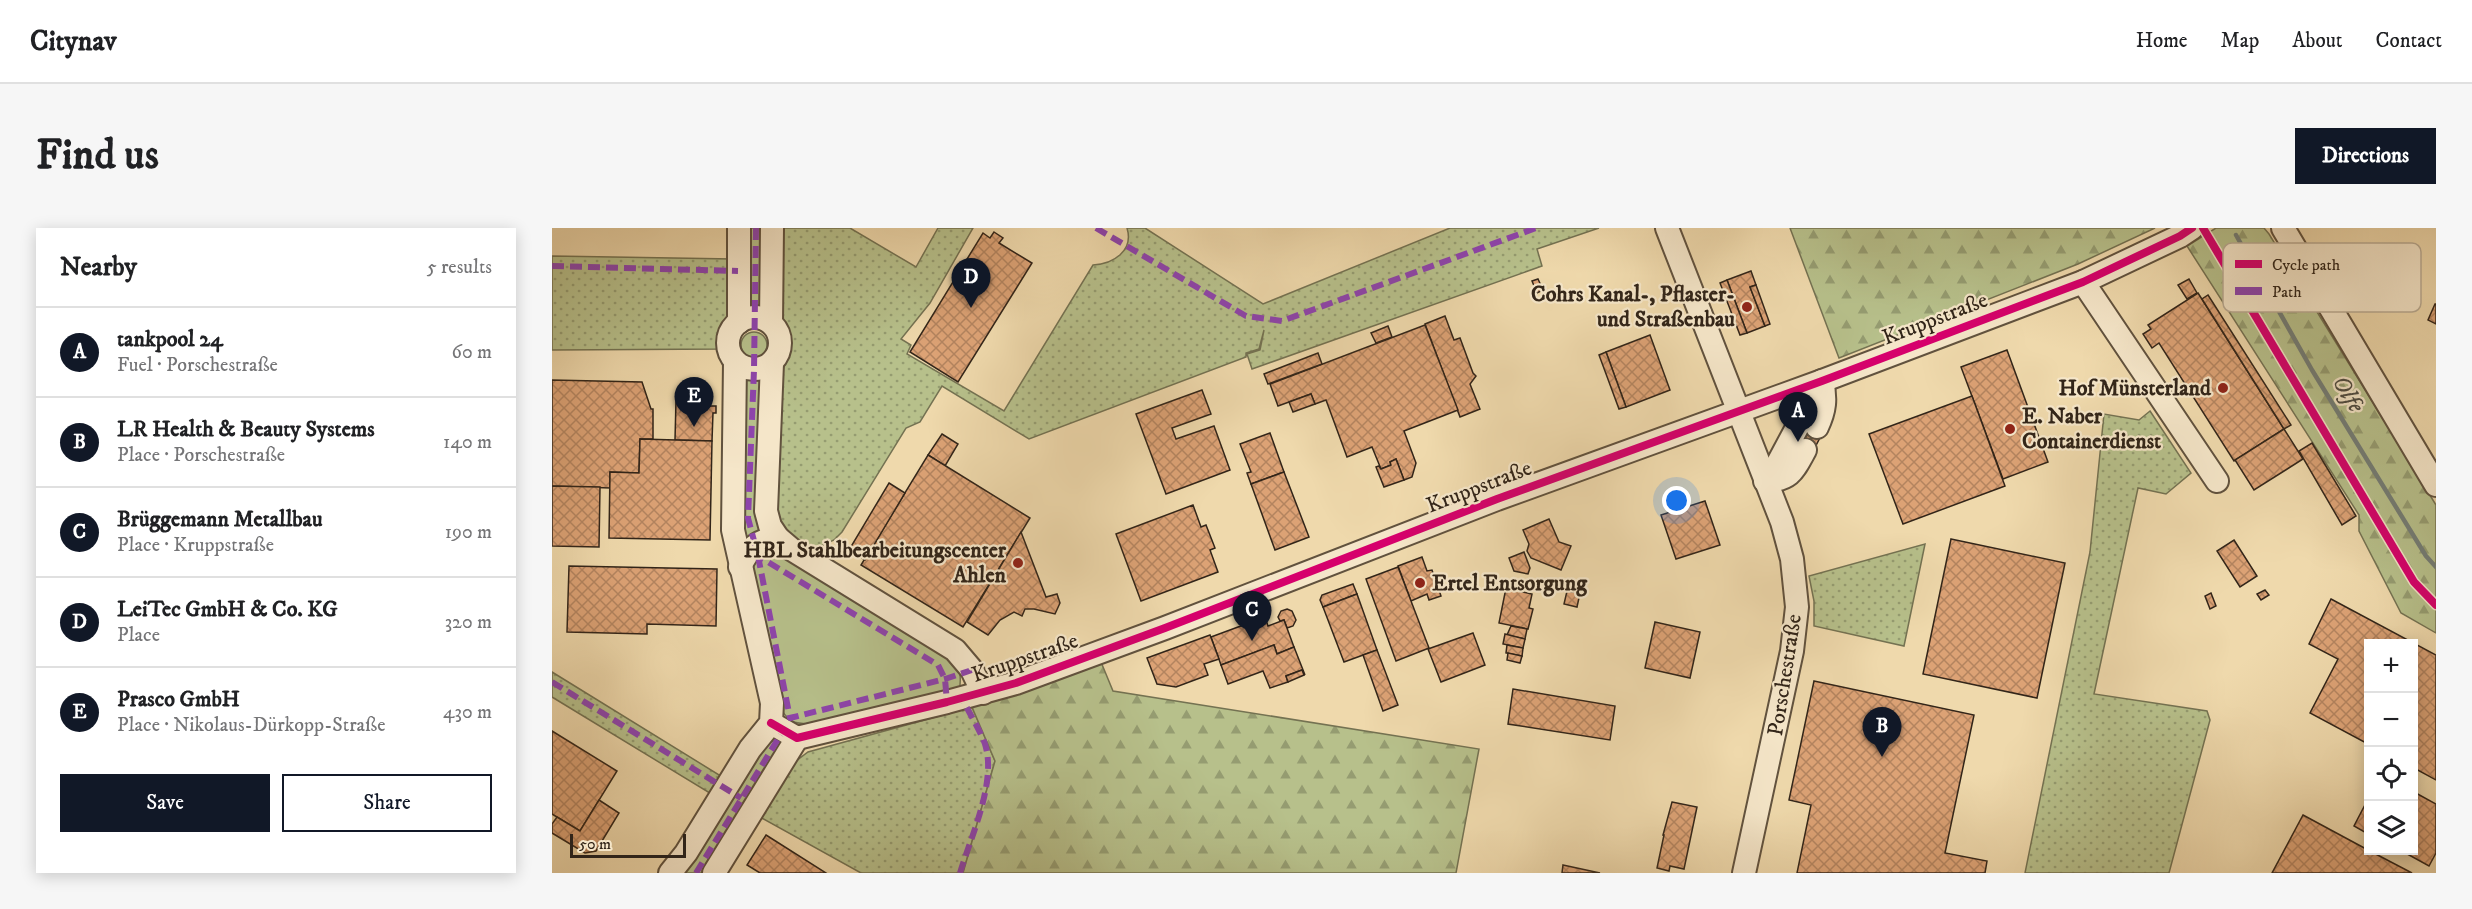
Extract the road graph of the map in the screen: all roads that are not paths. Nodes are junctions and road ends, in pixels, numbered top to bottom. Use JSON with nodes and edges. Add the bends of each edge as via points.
{"nodes":[{"id":1,"x":739,"y":228,"type":"edge"},
{"id":2,"x":772,"y":228,"type":"edge"},
{"id":3,"x":1667,"y":228,"type":"edge"},
{"id":4,"x":2192,"y":228,"type":"edge"},
{"id":5,"x":2283,"y":228,"type":"edge"},
{"id":6,"x":2292,"y":243,"type":"edge"},
{"id":7,"x":2083,"y":282,"type":"junction"},
{"id":8,"x":2333,"y":312,"type":"edge"},
{"id":9,"x":739,"y":322,"type":"junction"},
{"id":10,"x":771,"y":322,"type":"junction"},
{"id":11,"x":735,"y":362,"type":"junction"},
{"id":12,"x":772,"y":363,"type":"junction"},
{"id":13,"x":1822,"y":381,"type":"junction"},
{"id":14,"x":1739,"y":411,"type":"junction"},
{"id":15,"x":1817,"y":427,"type":"dead end"},
{"id":16,"x":1805,"y":450,"type":"dead end"},
{"id":17,"x":1765,"y":481,"type":"junction"},
{"id":18,"x":2217,"y":481,"type":"dead end"},
{"id":19,"x":2436,"y":485,"type":"edge"},
{"id":20,"x":778,"y":538,"type":"junction"},
{"id":21,"x":740,"y":567,"type":"junction"},
{"id":22,"x":983,"y":693,"type":"junction"},
{"id":23,"x":771,"y":723,"type":"junction"},
{"id":24,"x":797,"y":738,"type":"junction"},
{"id":25,"x":670,"y":873,"type":"edge"},
{"id":26,"x":714,"y":873,"type":"edge"},
{"id":27,"x":1744,"y":873,"type":"edge"}],
"edges":[{"from":1,"to":9,"type":"street"},
{"from":2,"to":10,"type":"street"},
{"from":3,"to":14,"type":"street"},
{"from":4,"to":7,"type":"street","name":"Kruppstraße"},
{"from":5,"to":6,"type":"street"},
{"from":7,"to":13,"type":"street","name":"Kruppstraße"},
{"from":7,"to":18,"type":"street"},
{"from":8,"to":19,"type":"street"},
{"from":9,"to":10,"type":"street","via":[[753,317]]},
{"from":9,"to":11,"type":"street","via":[[728,345]]},
{"from":10,"to":12,"type":"street","via":[[781,343]]},
{"from":11,"to":12,"type":"street","via":[[754,370]]},
{"from":11,"to":21,"type":"street","via":[[733,530]]},
{"from":12,"to":20,"type":"street","via":[[766,511]]},
{"from":13,"to":14,"type":"street","name":"Kruppstraße"},
{"from":13,"to":15,"type":"street","via":[[1826,398]]},
{"from":13,"to":17,"type":"street"},
{"from":14,"to":17,"type":"street","name":"Porschestraße"},
{"from":14,"to":22,"type":"street","name":"Kruppstraße","via":[[1497,499],[1158,631]]},
{"from":16,"to":17,"type":"street","via":[[1794,471],[1780,480]]},
{"from":17,"to":27,"type":"street","name":"Porschestraße","via":[[1792,559],[1797,607],[1786,686]]},
{"from":20,"to":21,"type":"street","via":[[755,544]]},
{"from":20,"to":22,"type":"street","via":[[955,650],[972,670]]},
{"from":21,"to":23,"type":"street","via":[[772,703]]},
{"from":22,"to":24,"type":"street","name":"Kruppstraße"},
{"from":23,"to":24,"type":"street"},
{"from":23,"to":25,"type":"street"},
{"from":24,"to":26,"type":"street"}]}
